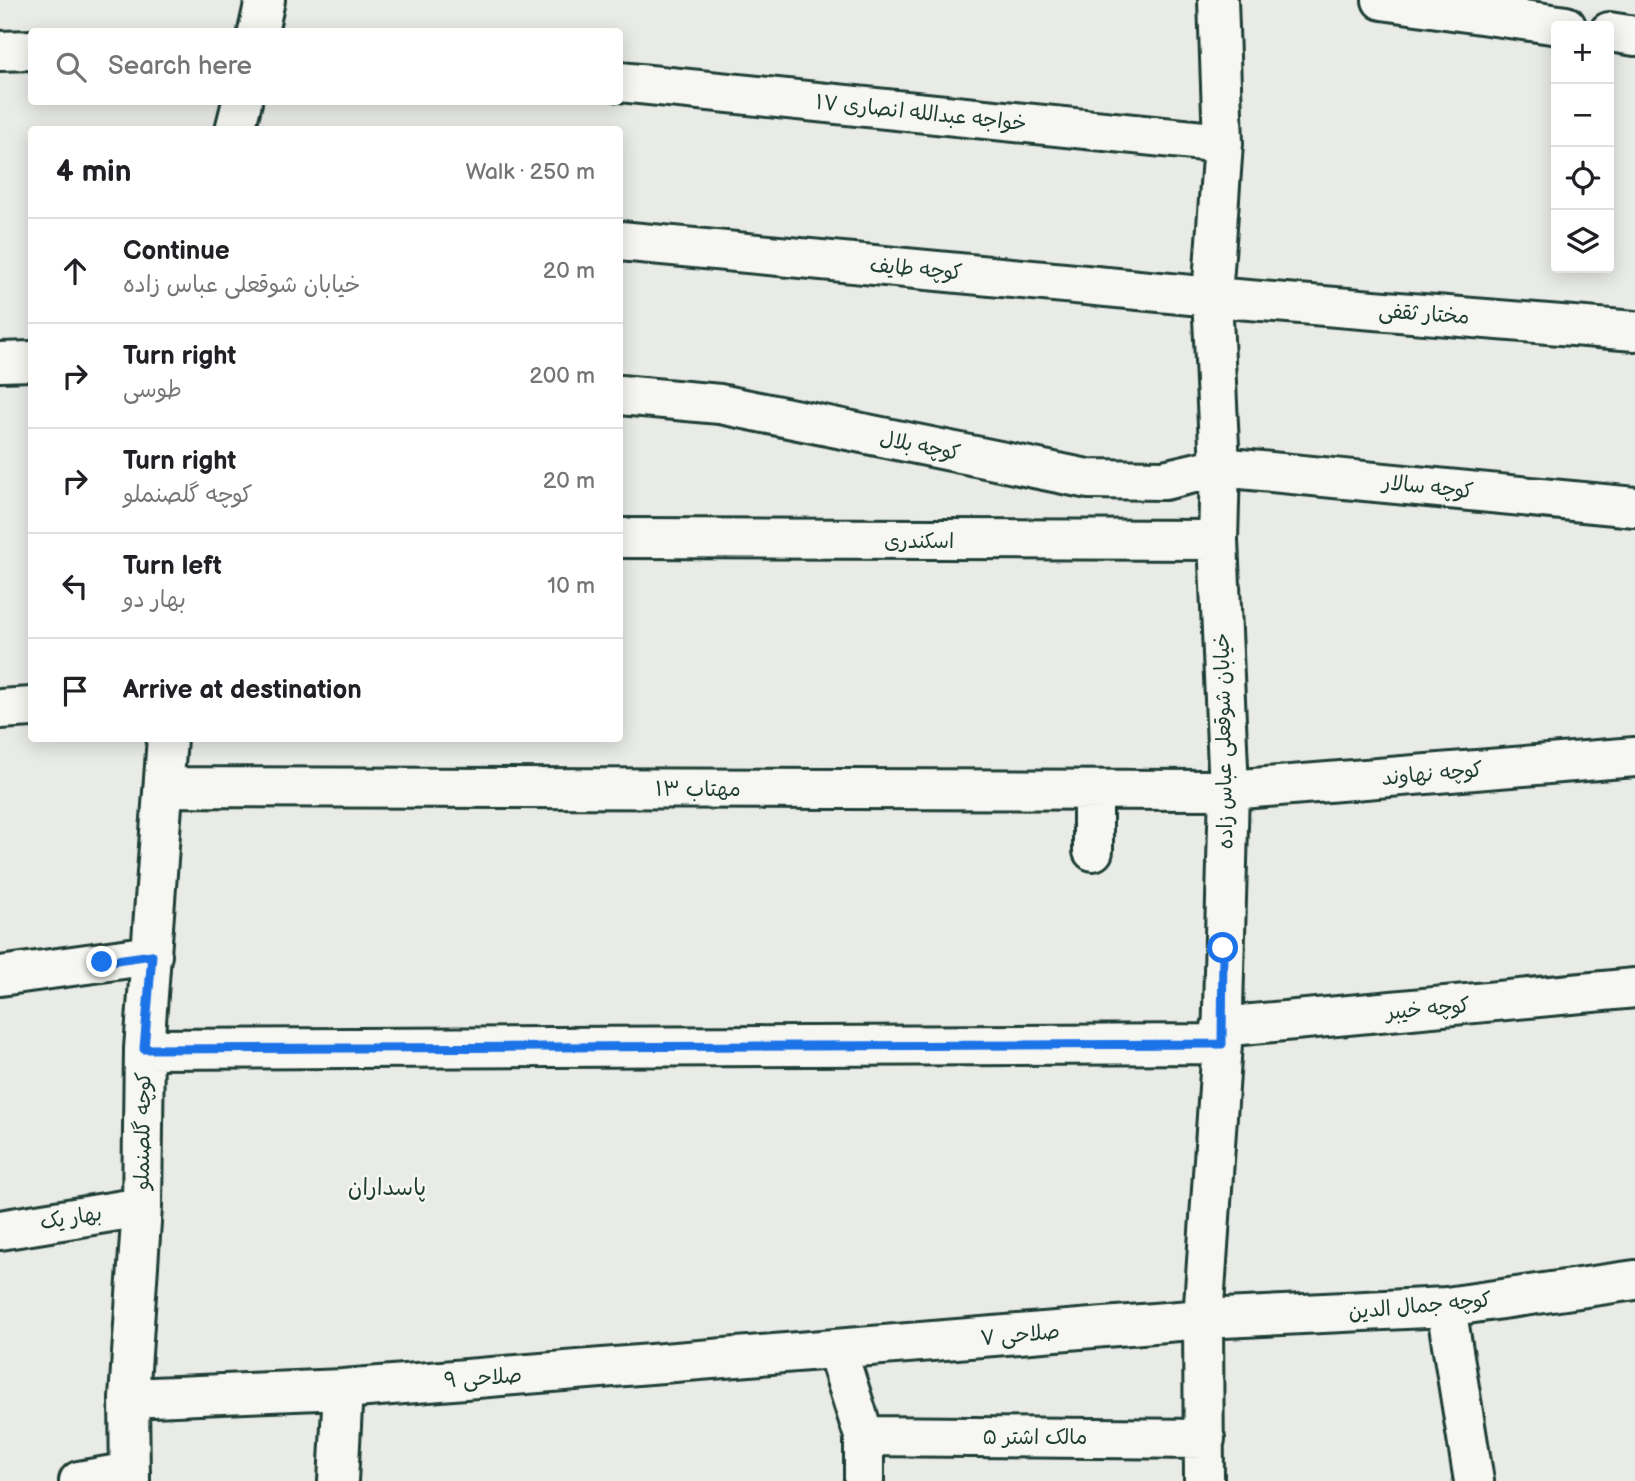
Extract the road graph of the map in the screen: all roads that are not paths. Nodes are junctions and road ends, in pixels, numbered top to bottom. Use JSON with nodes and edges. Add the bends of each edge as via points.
{"nodes":[{"id":1,"x":265,"y":0,"type":"edge"},
{"id":2,"x":1218,"y":0,"type":"edge"},
{"id":3,"x":1382,"y":0,"type":"edge"},
{"id":4,"x":1551,"y":24,"type":"edge"},
{"id":5,"x":259,"y":28,"type":"edge"},
{"id":6,"x":1614,"y":33,"type":"edge"},
{"id":7,"x":1635,"y":36,"type":"edge"},
{"id":8,"x":28,"y":50,"type":"edge"},
{"id":9,"x":0,"y":51,"type":"edge"},
{"id":10,"x":623,"y":82,"type":"edge"},
{"id":11,"x":241,"y":105,"type":"edge"},
{"id":12,"x":236,"y":126,"type":"edge"},
{"id":13,"x":1223,"y":143,"type":"junction"},
{"id":14,"x":623,"y":241,"type":"edge"},
{"id":15,"x":1212,"y":297,"type":"junction"},
{"id":16,"x":1635,"y":331,"type":"edge"},
{"id":17,"x":28,"y":361,"type":"edge"},
{"id":18,"x":0,"y":362,"type":"edge"},
{"id":19,"x":623,"y":395,"type":"edge"},
{"id":20,"x":1220,"y":467,"type":"junction"},
{"id":21,"x":1635,"y":507,"type":"edge"},
{"id":22,"x":623,"y":538,"type":"edge"},
{"id":23,"x":1218,"y":540,"type":"junction"},
{"id":24,"x":28,"y":708,"type":"edge"},
{"id":25,"x":0,"y":709,"type":"edge"},
{"id":26,"x":167,"y":742,"type":"edge"},
{"id":27,"x":1635,"y":757,"type":"edge"},
{"id":28,"x":166,"y":787,"type":"junction"},
{"id":29,"x":1093,"y":790,"type":"junction"},
{"id":30,"x":1229,"y":790,"type":"junction"},
{"id":31,"x":1093,"y":851,"type":"dead end"},
{"id":32,"x":152,"y":955,"type":"junction"},
{"id":33,"x":0,"y":976,"type":"edge"},
{"id":34,"x":1635,"y":988,"type":"edge"},
{"id":35,"x":1222,"y":1036,"type":"junction"},
{"id":36,"x":144,"y":1049,"type":"junction"},
{"id":37,"x":142,"y":1207,"type":"junction"},
{"id":38,"x":0,"y":1230,"type":"edge"},
{"id":39,"x":1635,"y":1280,"type":"edge"},
{"id":40,"x":1446,"y":1307,"type":"junction"},
{"id":41,"x":1203,"y":1319,"type":"junction"},
{"id":42,"x":837,"y":1351,"type":"junction"},
{"id":43,"x":343,"y":1389,"type":"junction"},
{"id":44,"x":129,"y":1398,"type":"junction"},
{"id":45,"x":864,"y":1436,"type":"junction"},
{"id":46,"x":1205,"y":1438,"type":"junction"},
{"id":47,"x":130,"y":1477,"type":"edge"},
{"id":48,"x":79,"y":1481,"type":"edge"},
{"id":49,"x":338,"y":1481,"type":"edge"},
{"id":50,"x":864,"y":1481,"type":"edge"},
{"id":51,"x":1204,"y":1481,"type":"edge"},
{"id":52,"x":1474,"y":1481,"type":"edge"}],
"edges":[{"from":1,"to":5,"type":"street"},
{"from":2,"to":13,"type":"street","name":"خیابان شوقعلی عباس زاده"},
{"from":3,"to":4,"type":"street"},
{"from":6,"to":7,"type":"street"},
{"from":8,"to":9,"type":"street"},
{"from":10,"to":13,"type":"street","name":"خواجه عبدالله انصاری ۱۷"},
{"from":11,"to":12,"type":"street"},
{"from":13,"to":15,"type":"street","name":"خیابان شوقعلی عباس زاده"},
{"from":14,"to":15,"type":"street","name":"کوچه طایف"},
{"from":15,"to":16,"type":"street","name":"مختار ثقفی"},
{"from":15,"to":20,"type":"street","name":"خیابان شوقعلی عباس زاده"},
{"from":17,"to":18,"type":"street"},
{"from":19,"to":20,"type":"street","name":"کوچه بلال","via":[[720,404],[1088,479],[1164,480]]},
{"from":20,"to":21,"type":"street","name":"کوچه سالار"},
{"from":20,"to":23,"type":"street","name":"خیابان شوقعلی عباس زاده"},
{"from":22,"to":23,"type":"street","name":"اسکندری"},
{"from":23,"to":30,"type":"street","name":"خیابان شوقعلی عباس زاده"},
{"from":24,"to":25,"type":"street"},
{"from":26,"to":28,"type":"street","name":"کوچه گلصنملو"},
{"from":27,"to":30,"type":"street","name":"کوچه نهاوند"},
{"from":28,"to":29,"type":"street","name":"مهتاب ۱۳"},
{"from":28,"to":32,"type":"street","name":"کوچه گلصنملو"},
{"from":29,"to":30,"type":"street","name":"مهتاب ۱۳"},
{"from":29,"to":31,"type":"street"},
{"from":30,"to":35,"type":"street","name":"خیابان شوقعلی عباس زاده"},
{"from":32,"to":33,"type":"street"},
{"from":32,"to":36,"type":"street","name":"کوچه گلصنملو"},
{"from":34,"to":35,"type":"street","name":"کوچه خیبر"},
{"from":35,"to":36,"type":"street","name":"کوچه خیبر"},
{"from":35,"to":41,"type":"street","name":"خیابان شوقعلی عباس زاده"},
{"from":36,"to":37,"type":"street","name":"کوچه گلصنملو"},
{"from":37,"to":38,"type":"street","name":"بهار یک"},
{"from":37,"to":44,"type":"street","name":"کوچه گلصنملو"},
{"from":39,"to":40,"type":"street","name":"کوچه جمال الدین"},
{"from":40,"to":41,"type":"street","name":"کوچه جمال الدین"},
{"from":40,"to":52,"type":"street"},
{"from":41,"to":42,"type":"street","name":"صلاحی ۷"},
{"from":41,"to":46,"type":"street","name":"خیابان شوقعلی عباس زاده"},
{"from":42,"to":43,"type":"street","name":"صلاحی ۹"},
{"from":42,"to":45,"type":"street"},
{"from":43,"to":44,"type":"street","name":"صلاحی ۹"},
{"from":43,"to":49,"type":"street"},
{"from":44,"to":47,"type":"street","name":"کوچه گلصنملو"},
{"from":45,"to":46,"type":"street","name":"مالک اشتر ۵"},
{"from":45,"to":50,"type":"street"},
{"from":46,"to":51,"type":"street","name":"خیابان شوقعلی عباس زاده"},
{"from":47,"to":48,"type":"street"}]}
